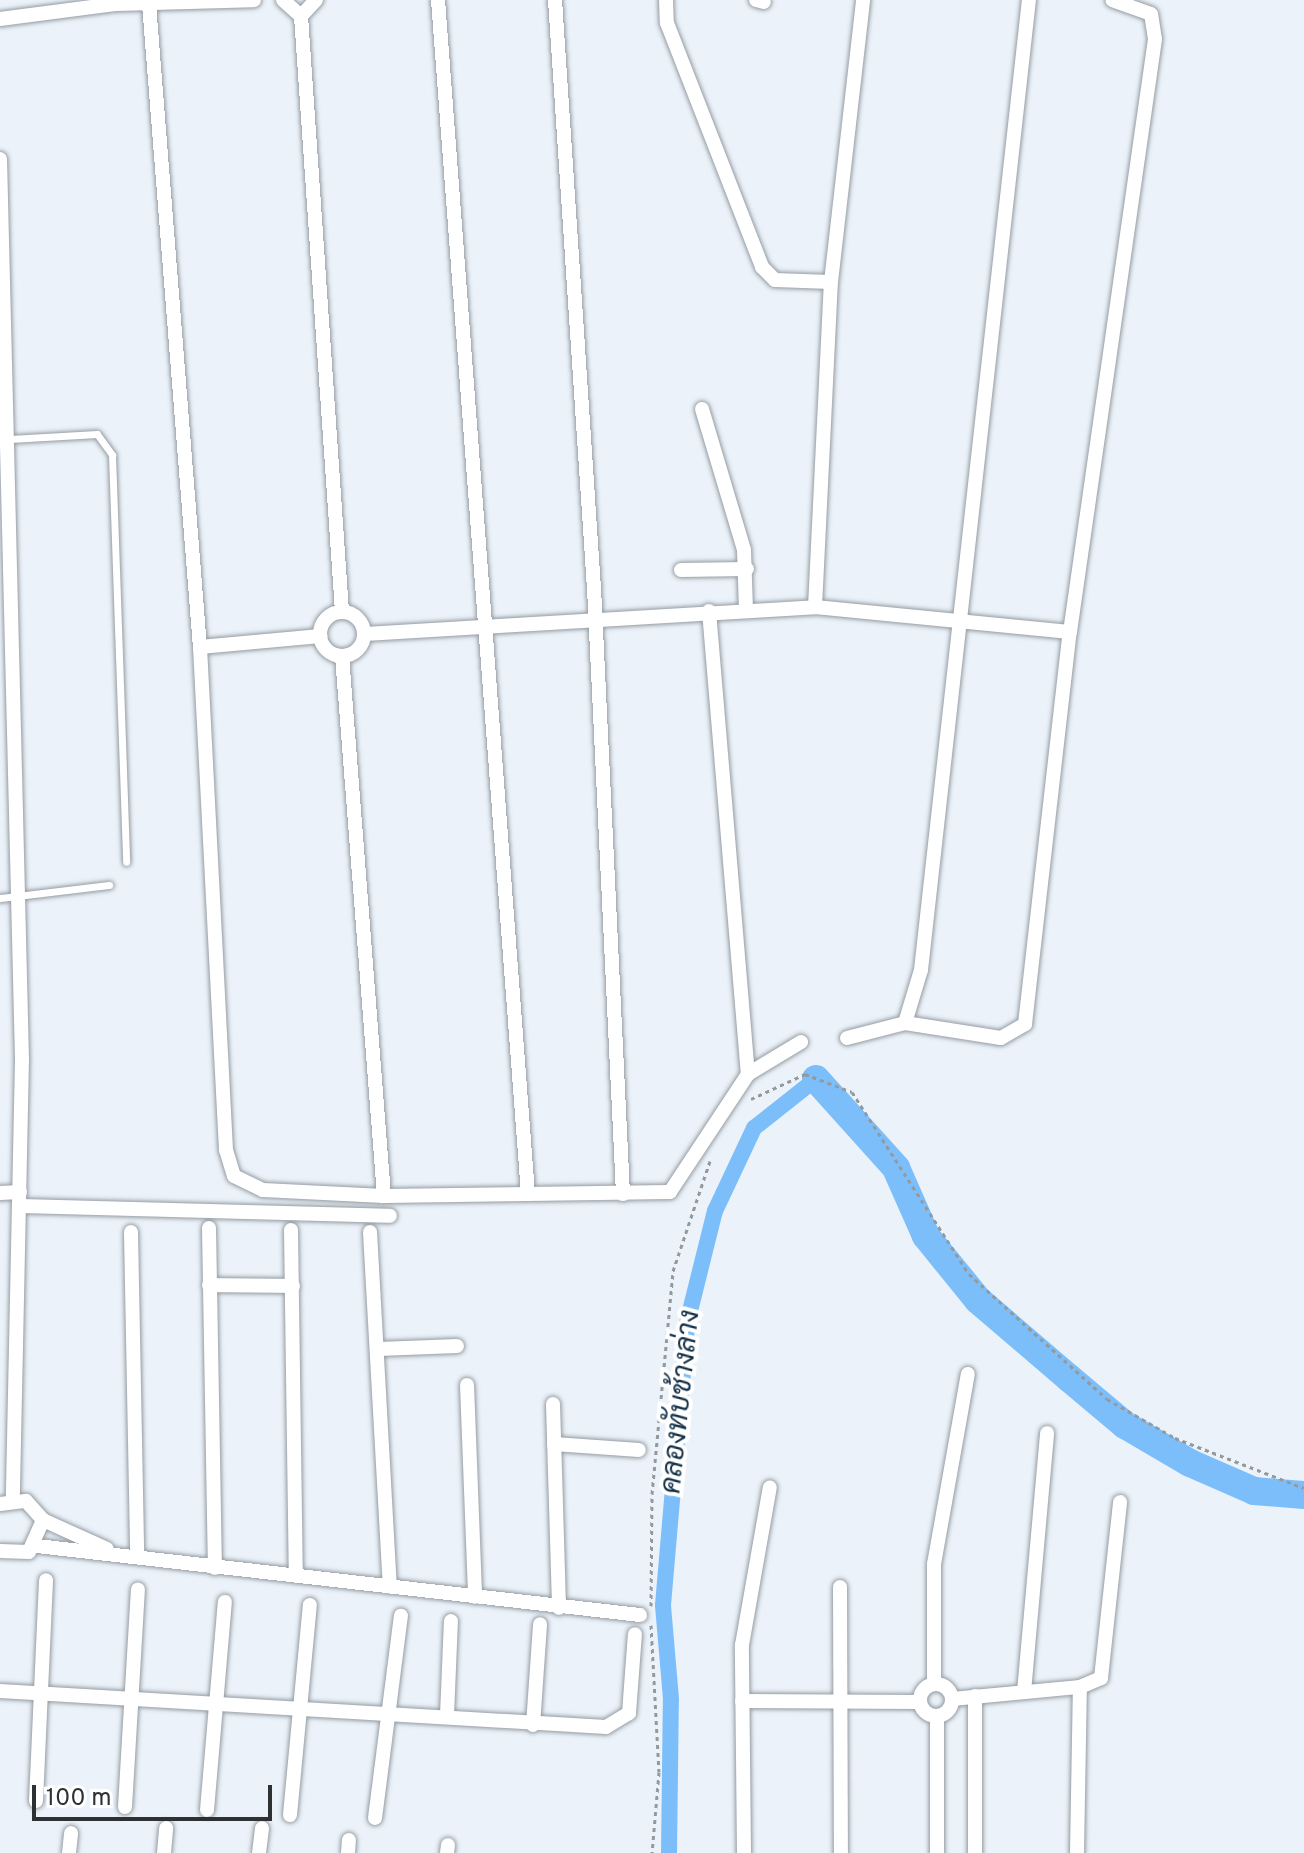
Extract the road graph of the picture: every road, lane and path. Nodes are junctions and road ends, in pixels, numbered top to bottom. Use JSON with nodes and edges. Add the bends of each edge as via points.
{"nodes":[{"id":1,"x":254,"y":0,"type":"edge"},
{"id":2,"x":283,"y":0,"type":"edge"},
{"id":3,"x":316,"y":0,"type":"edge"},
{"id":4,"x":438,"y":0,"type":"edge"},
{"id":5,"x":555,"y":0,"type":"edge"},
{"id":6,"x":666,"y":0,"type":"edge"},
{"id":7,"x":863,"y":0,"type":"edge"},
{"id":8,"x":1029,"y":0,"type":"edge"},
{"id":9,"x":1112,"y":0,"type":"edge"},
{"id":10,"x":115,"y":2,"type":"edge"},
{"id":11,"x":149,"y":4,"type":"junction"},
{"id":12,"x":301,"y":16,"type":"junction"},
{"id":13,"x":0,"y":19,"type":"edge"},
{"id":14,"x":0,"y":159,"type":"edge"},
{"id":15,"x":831,"y":282,"type":"junction"},
{"id":16,"x":702,"y":409,"type":"dead end"},
{"id":17,"x":10,"y":439,"type":"junction"},
{"id":18,"x":747,"y":569,"type":"junction"},
{"id":19,"x":681,"y":570,"type":"dead end"},
{"id":20,"x":815,"y":607,"type":"junction"},
{"id":21,"x":746,"y":610,"type":"junction"},
{"id":22,"x":342,"y":611,"type":"junction"},
{"id":23,"x":709,"y":611,"type":"junction"},
{"id":24,"x":596,"y":616,"type":"junction"},
{"id":25,"x":960,"y":621,"type":"junction"},
{"id":26,"x":488,"y":628,"type":"junction"},
{"id":27,"x":1070,"y":632,"type":"junction"},
{"id":28,"x":365,"y":634,"type":"junction"},
{"id":29,"x":320,"y":636,"type":"junction"},
{"id":30,"x":200,"y":647,"type":"junction"},
{"id":31,"x":342,"y":656,"type":"junction"},
{"id":32,"x":126,"y":862,"type":"dead end"},
{"id":33,"x":109,"y":885,"type":"dead end"},
{"id":34,"x":19,"y":895,"type":"junction"},
{"id":35,"x":0,"y":898,"type":"edge"},
{"id":36,"x":905,"y":1023,"type":"junction"},
{"id":37,"x":847,"y":1038,"type":"dead end"},
{"id":38,"x":801,"y":1042,"type":"dead end"},
{"id":39,"x":748,"y":1074,"type":"junction"},
{"id":40,"x":741,"y":1105,"type":"dead end"},
{"id":41,"x":715,"y":1149,"type":"dead end"},
{"id":42,"x":0,"y":1193,"type":"edge"},
{"id":43,"x":528,"y":1194,"type":"junction"},
{"id":44,"x":623,"y":1194,"type":"junction"},
{"id":45,"x":384,"y":1196,"type":"junction"},
{"id":46,"x":19,"y":1199,"type":"junction"},
{"id":47,"x":390,"y":1216,"type":"dead end"},
{"id":48,"x":209,"y":1228,"type":"dead end"},
{"id":49,"x":291,"y":1230,"type":"dead end"},
{"id":50,"x":131,"y":1232,"type":"dead end"},
{"id":51,"x":370,"y":1232,"type":"dead end"},
{"id":52,"x":209,"y":1285,"type":"junction"},
{"id":53,"x":293,"y":1286,"type":"junction"},
{"id":54,"x":457,"y":1346,"type":"dead end"},
{"id":55,"x":379,"y":1349,"type":"junction"},
{"id":56,"x":968,"y":1374,"type":"dead end"},
{"id":57,"x":467,"y":1385,"type":"dead end"},
{"id":58,"x":553,"y":1404,"type":"dead end"},
{"id":59,"x":1047,"y":1433,"type":"dead end"},
{"id":60,"x":554,"y":1444,"type":"junction"},
{"id":61,"x":639,"y":1450,"type":"dead end"},
{"id":62,"x":770,"y":1487,"type":"dead end"},
{"id":63,"x":1304,"y":1488,"type":"edge"},
{"id":64,"x":7,"y":1501,"type":"edge"},
{"id":65,"x":1120,"y":1502,"type":"dead end"},
{"id":66,"x":43,"y":1520,"type":"junction"},
{"id":67,"x":37,"y":1546,"type":"junction"},
{"id":68,"x":107,"y":1549,"type":"junction"},
{"id":69,"x":0,"y":1551,"type":"edge"},
{"id":70,"x":137,"y":1555,"type":"junction"},
{"id":71,"x":215,"y":1568,"type":"junction"},
{"id":72,"x":296,"y":1575,"type":"junction"},
{"id":73,"x":46,"y":1580,"type":"dead end"},
{"id":74,"x":390,"y":1586,"type":"junction"},
{"id":75,"x":840,"y":1587,"type":"dead end"},
{"id":76,"x":138,"y":1589,"type":"dead end"},
{"id":77,"x":475,"y":1597,"type":"junction"},
{"id":78,"x":225,"y":1602,"type":"dead end"},
{"id":79,"x":310,"y":1605,"type":"dead end"},
{"id":80,"x":559,"y":1608,"type":"junction"},
{"id":81,"x":640,"y":1615,"type":"dead end"},
{"id":82,"x":401,"y":1616,"type":"dead end"},
{"id":83,"x":451,"y":1621,"type":"dead end"},
{"id":84,"x":540,"y":1624,"type":"dead end"},
{"id":85,"x":635,"y":1634,"type":"dead end"},
{"id":86,"x":934,"y":1684,"type":"junction"},
{"id":87,"x":1080,"y":1687,"type":"junction"},
{"id":88,"x":0,"y":1691,"type":"edge"},
{"id":89,"x":1024,"y":1692,"type":"junction"},
{"id":90,"x":39,"y":1695,"type":"junction"},
{"id":91,"x":975,"y":1696,"type":"junction"},
{"id":92,"x":952,"y":1699,"type":"junction"},
{"id":93,"x":837,"y":1700,"type":"junction"},
{"id":94,"x":218,"y":1701,"type":"junction"},
{"id":95,"x":742,"y":1701,"type":"junction"},
{"id":96,"x":129,"y":1702,"type":"junction"},
{"id":97,"x":919,"y":1702,"type":"junction"},
{"id":98,"x":301,"y":1708,"type":"junction"},
{"id":99,"x":388,"y":1714,"type":"junction"},
{"id":100,"x":447,"y":1715,"type":"junction"},
{"id":101,"x":937,"y":1717,"type":"junction"},
{"id":102,"x":533,"y":1725,"type":"junction"},
{"id":103,"x":36,"y":1801,"type":"dead end"},
{"id":104,"x":125,"y":1807,"type":"dead end"},
{"id":105,"x":207,"y":1810,"type":"dead end"},
{"id":106,"x":290,"y":1815,"type":"dead end"},
{"id":107,"x":375,"y":1818,"type":"dead end"},
{"id":108,"x":166,"y":1828,"type":"dead end"},
{"id":109,"x":262,"y":1828,"type":"dead end"},
{"id":110,"x":71,"y":1833,"type":"dead end"},
{"id":111,"x":69,"y":1853,"type":"edge"},
{"id":112,"x":164,"y":1853,"type":"edge"},
{"id":113,"x":259,"y":1853,"type":"edge"},
{"id":114,"x":652,"y":1853,"type":"edge"},
{"id":115,"x":744,"y":1853,"type":"edge"},
{"id":116,"x":841,"y":1853,"type":"edge"},
{"id":117,"x":937,"y":1853,"type":"edge"},
{"id":118,"x":975,"y":1853,"type":"edge"},
{"id":119,"x":1077,"y":1853,"type":"edge"}],
"edges":[{"from":1,"to":11,"type":"street"},
{"from":2,"to":12,"type":"street"},
{"from":3,"to":12,"type":"street"},
{"from":4,"to":26,"type":"street"},
{"from":5,"to":24,"type":"street"},
{"from":6,"to":15,"type":"street","via":[[667,23],[762,267],[775,280]]},
{"from":7,"to":15,"type":"street"},
{"from":8,"to":25,"type":"street"},
{"from":9,"to":27,"type":"street","via":[[1151,14],[1155,39]]},
{"from":10,"to":11,"type":"street"},
{"from":10,"to":13,"type":"street"},
{"from":11,"to":30,"type":"street"},
{"from":12,"to":22,"type":"street"},
{"from":14,"to":17,"type":"street"},
{"from":15,"to":20,"type":"street"},
{"from":16,"to":18,"type":"street"},
{"from":17,"to":32,"type":"lane","via":[[97,434],[112,455]]},
{"from":17,"to":34,"type":"street"},
{"from":18,"to":19,"type":"street"},
{"from":18,"to":21,"type":"street"},
{"from":20,"to":21,"type":"street"},
{"from":20,"to":25,"type":"street"},
{"from":21,"to":23,"type":"street"},
{"from":22,"to":28,"type":"street","via":[[361,620]]},
{"from":22,"to":29,"type":"street","via":[[328,616]]},
{"from":23,"to":24,"type":"street"},
{"from":23,"to":39,"type":"street"},
{"from":24,"to":26,"type":"street"},
{"from":24,"to":44,"type":"street"},
{"from":25,"to":27,"type":"street"},
{"from":25,"to":36,"type":"street","via":[[921,970]]},
{"from":26,"to":28,"type":"street"},
{"from":26,"to":43,"type":"street"},
{"from":27,"to":36,"type":"street","via":[[1025,1024],[1001,1038]]},
{"from":28,"to":31,"type":"street","via":[[355,652]]},
{"from":29,"to":30,"type":"street"},
{"from":29,"to":31,"type":"street"},
{"from":30,"to":45,"type":"street","via":[[228,1167],[243,1184],[263,1190]]},
{"from":31,"to":45,"type":"street"},
{"from":33,"to":34,"type":"lane"},
{"from":34,"to":35,"type":"lane"},
{"from":34,"to":46,"type":"street"},
{"from":36,"to":37,"type":"street"},
{"from":38,"to":39,"type":"street"},
{"from":39,"to":44,"type":"street","via":[[681,1183],[658,1195]]},
{"from":40,"to":63,"type":"path","via":[[805,1074],[852,1092],[969,1274],[1107,1399],[1175,1438]]},
{"from":41,"to":114,"type":"path","via":[[673,1271],[657,1424],[651,1608],[659,1772]]},
{"from":42,"to":46,"type":"street"},
{"from":43,"to":44,"type":"street"},
{"from":43,"to":45,"type":"street"},
{"from":46,"to":47,"type":"street"},
{"from":46,"to":64,"type":"street"},
{"from":48,"to":52,"type":"street"},
{"from":49,"to":53,"type":"street"},
{"from":50,"to":70,"type":"street"},
{"from":51,"to":55,"type":"street"},
{"from":52,"to":53,"type":"street"},
{"from":52,"to":71,"type":"street"},
{"from":53,"to":72,"type":"street"},
{"from":54,"to":55,"type":"street"},
{"from":55,"to":74,"type":"street"},
{"from":56,"to":86,"type":"street","via":[[934,1564]]},
{"from":57,"to":77,"type":"street"},
{"from":58,"to":60,"type":"street"},
{"from":59,"to":89,"type":"street"},
{"from":60,"to":61,"type":"street"},
{"from":60,"to":80,"type":"street"},
{"from":62,"to":95,"type":"street","via":[[745,1606]]},
{"from":64,"to":66,"type":"street","via":[[26,1501]]},
{"from":65,"to":87,"type":"street","via":[[1105,1666],[1101,1678]]},
{"from":66,"to":67,"type":"street"},
{"from":66,"to":68,"type":"street"},
{"from":67,"to":68,"type":"street"},
{"from":67,"to":69,"type":"street","via":[[19,1556]]},
{"from":68,"to":70,"type":"street"},
{"from":70,"to":71,"type":"street"},
{"from":71,"to":72,"type":"street"},
{"from":72,"to":74,"type":"street"},
{"from":73,"to":90,"type":"street"},
{"from":74,"to":77,"type":"street"},
{"from":75,"to":93,"type":"street"},
{"from":76,"to":96,"type":"street"},
{"from":77,"to":80,"type":"street"},
{"from":78,"to":94,"type":"street"},
{"from":79,"to":98,"type":"street"},
{"from":80,"to":81,"type":"street"},
{"from":82,"to":99,"type":"street"},
{"from":83,"to":100,"type":"street"},
{"from":84,"to":102,"type":"street"},
{"from":85,"to":102,"type":"street","via":[[623,1721],[606,1727]]},
{"from":86,"to":92,"type":"street"},
{"from":86,"to":97,"type":"street"},
{"from":87,"to":89,"type":"street"},
{"from":87,"to":119,"type":"street"},
{"from":88,"to":90,"type":"street"},
{"from":89,"to":91,"type":"street"},
{"from":90,"to":96,"type":"street"},
{"from":90,"to":103,"type":"street"},
{"from":91,"to":92,"type":"street"},
{"from":91,"to":118,"type":"street"},
{"from":92,"to":101,"type":"street"},
{"from":93,"to":95,"type":"street"},
{"from":93,"to":97,"type":"street"},
{"from":93,"to":116,"type":"street"},
{"from":94,"to":96,"type":"street"},
{"from":94,"to":98,"type":"street"},
{"from":94,"to":105,"type":"street"},
{"from":95,"to":115,"type":"street"},
{"from":96,"to":104,"type":"street"},
{"from":97,"to":101,"type":"street"},
{"from":98,"to":99,"type":"street"},
{"from":98,"to":106,"type":"street"},
{"from":99,"to":100,"type":"street"},
{"from":99,"to":107,"type":"street"},
{"from":100,"to":102,"type":"street"},
{"from":101,"to":117,"type":"street"},
{"from":108,"to":112,"type":"street"},
{"from":109,"to":113,"type":"street"},
{"from":110,"to":111,"type":"street"}]}
